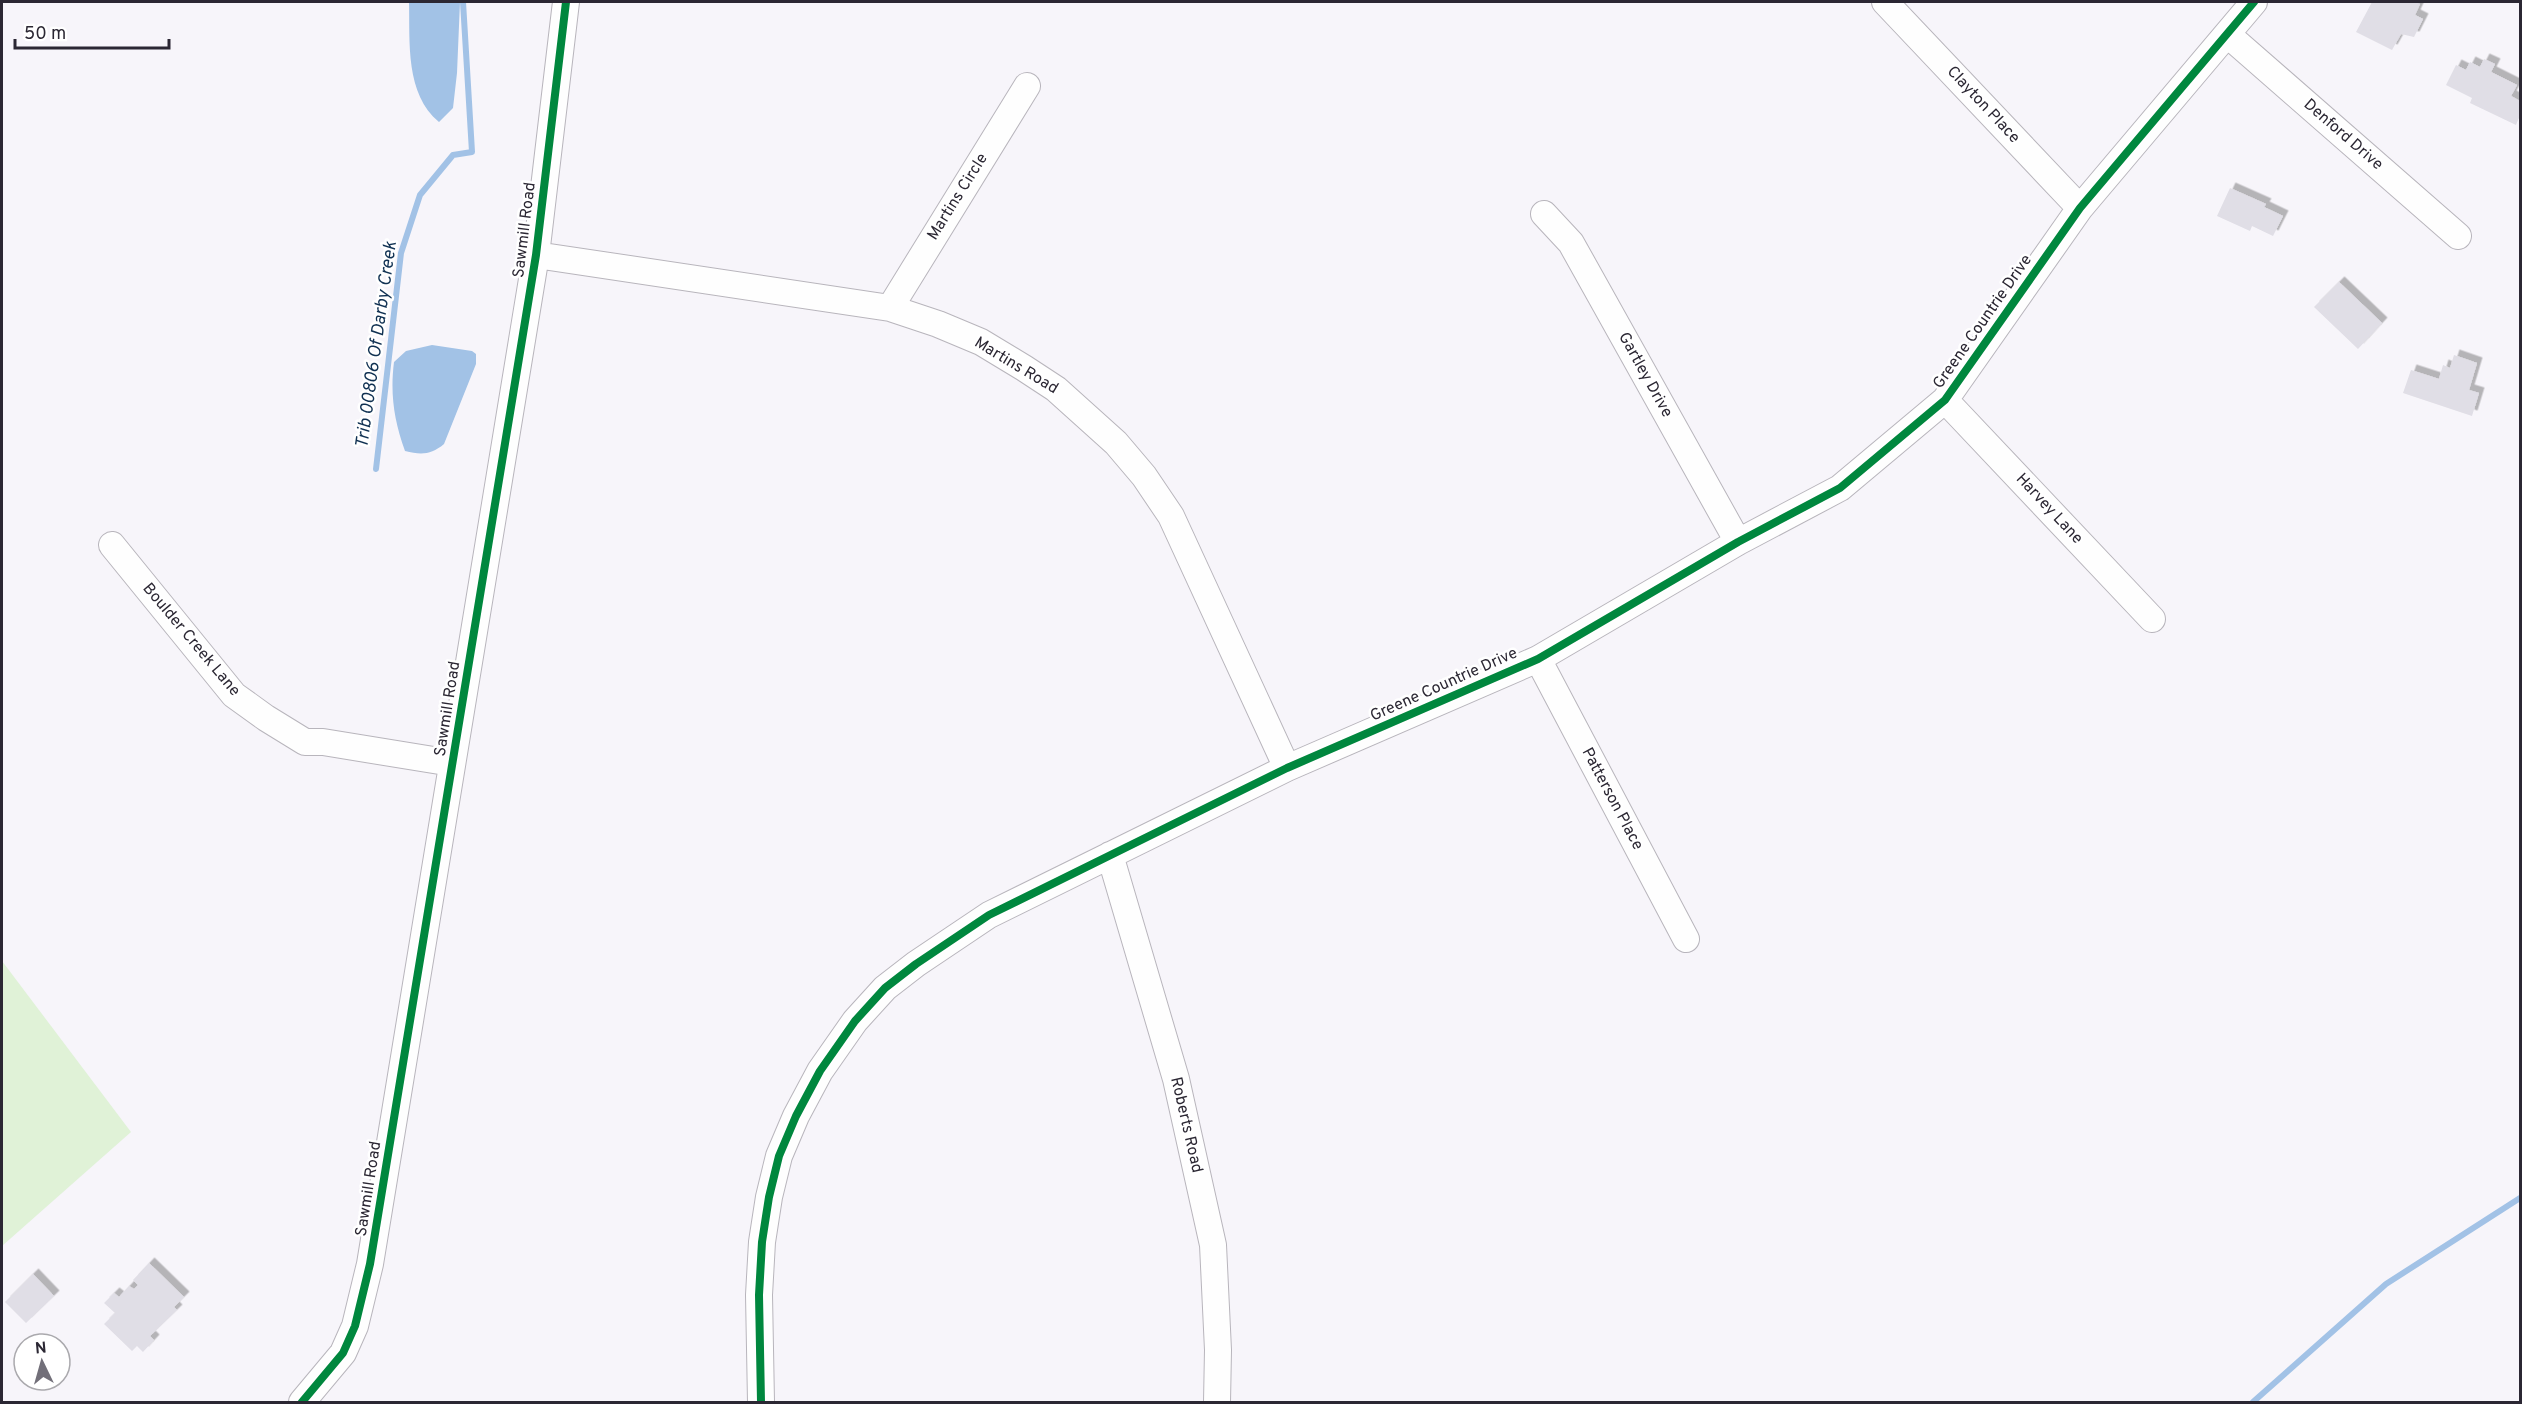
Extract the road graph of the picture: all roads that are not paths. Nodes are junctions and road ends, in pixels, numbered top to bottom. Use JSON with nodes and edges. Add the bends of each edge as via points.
{"nodes":[{"id":1,"x":566,"y":2,"type":"edge"},
{"id":2,"x":1885,"y":2,"type":"edge"},
{"id":3,"x":2254,"y":2,"type":"edge"},
{"id":4,"x":2228,"y":35,"type":"junction"},
{"id":5,"x":1027,"y":86,"type":"dead end"},
{"id":6,"x":2080,"y":208,"type":"junction"},
{"id":7,"x":1544,"y":214,"type":"dead end"},
{"id":8,"x":2458,"y":236,"type":"dead end"},
{"id":9,"x":536,"y":255,"type":"junction"},
{"id":10,"x":890,"y":308,"type":"junction"},
{"id":11,"x":1945,"y":400,"type":"junction"},
{"id":12,"x":1738,"y":542,"type":"junction"},
{"id":13,"x":112,"y":545,"type":"dead end"},
{"id":14,"x":2152,"y":619,"type":"dead end"},
{"id":15,"x":1538,"y":659,"type":"junction"},
{"id":16,"x":452,"y":763,"type":"junction"},
{"id":17,"x":1287,"y":768,"type":"junction"},
{"id":18,"x":1110,"y":855,"type":"junction"},
{"id":19,"x":1686,"y":939,"type":"dead end"},
{"id":20,"x":302,"y":1402,"type":"edge"},
{"id":21,"x":761,"y":1402,"type":"edge"},
{"id":22,"x":1217,"y":1402,"type":"edge"}],
"edges":[{"from":1,"to":9,"type":"street","name":"Sawmill Road"},
{"from":2,"to":6,"type":"street","name":"Clayton Place"},
{"from":3,"to":4,"type":"street","name":"Greene Countrie Drive"},
{"from":4,"to":6,"type":"street","name":"Greene Countrie Drive"},
{"from":4,"to":8,"type":"street","name":"Denford Drive"},
{"from":5,"to":10,"type":"street","name":"Martins Circle"},
{"from":6,"to":11,"type":"street","name":"Greene Countrie Drive"},
{"from":7,"to":12,"type":"street","name":"Gartley Drive","via":[[1571,243]]},
{"from":9,"to":10,"type":"street","name":"Martins Road"},
{"from":9,"to":16,"type":"street","name":"Sawmill Road"},
{"from":10,"to":17,"type":"street","name":"Martins Road","via":[[981,342],[1056,389],[1116,443],[1171,516]]},
{"from":11,"to":12,"type":"street","name":"Greene Countrie Drive","via":[[1840,488]]},
{"from":11,"to":14,"type":"street","name":"Harvey Lane"},
{"from":12,"to":15,"type":"street","name":"Greene Countrie Drive"},
{"from":13,"to":16,"type":"street","name":"Boulder Creek Lane","via":[[234,694],[266,718],[305,741]]},
{"from":15,"to":17,"type":"street","name":"Greene Countrie Drive"},
{"from":15,"to":19,"type":"street","name":"Patterson Place"},
{"from":16,"to":20,"type":"street","name":"Sawmill Road","via":[[364,1294],[343,1353]]},
{"from":17,"to":18,"type":"street","name":"Greene Countrie Drive"},
{"from":18,"to":21,"type":"street","name":"Greene Countrie Drive","via":[[989,915],[916,964],[885,988],[855,1021],[820,1071],[796,1116],[769,1197],[759,1295]]},
{"from":18,"to":22,"type":"street","name":"Roberts Road","via":[[1176,1078],[1213,1245]]}]}
